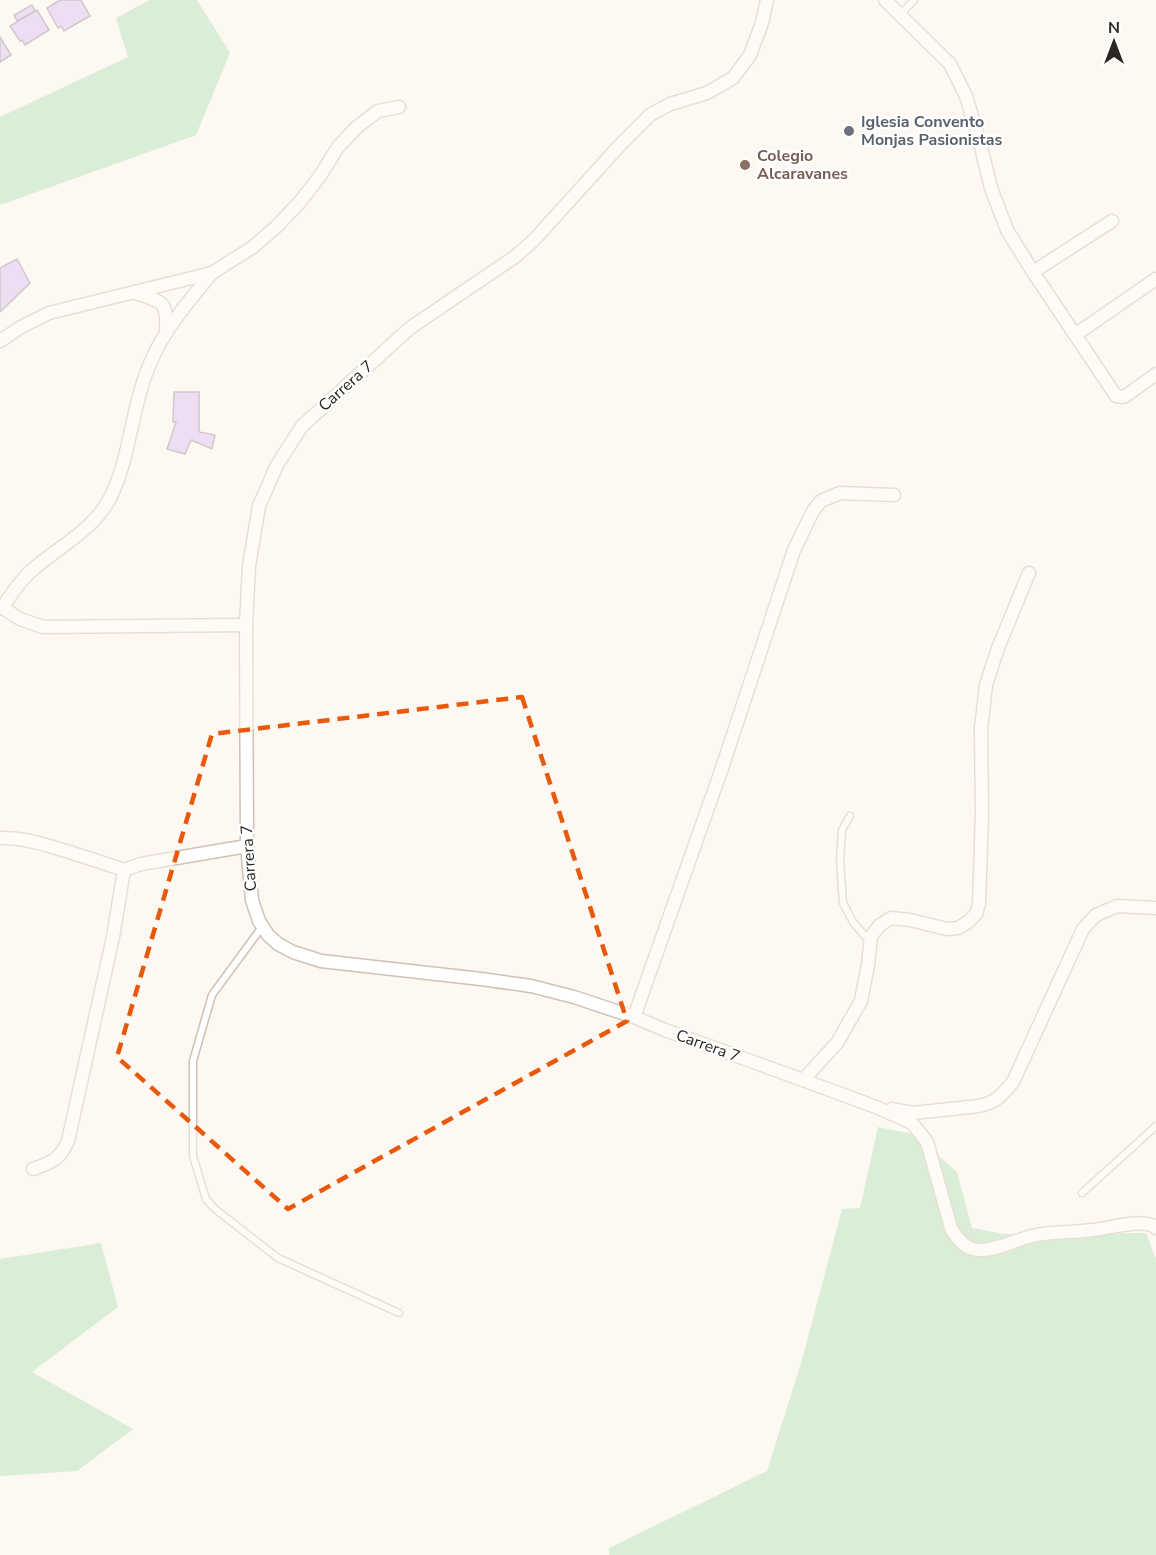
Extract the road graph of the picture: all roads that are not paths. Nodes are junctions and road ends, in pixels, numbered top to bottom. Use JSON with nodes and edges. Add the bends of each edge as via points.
{"nodes":[{"id":1,"x":767,"y":0,"type":"edge"},
{"id":2,"x":885,"y":0,"type":"edge"},
{"id":3,"x":914,"y":0,"type":"edge"},
{"id":4,"x":900,"y":15,"type":"junction"},
{"id":5,"x":399,"y":107,"type":"dead end"},
{"id":6,"x":1112,"y":221,"type":"dead end"},
{"id":7,"x":1033,"y":272,"type":"junction"},
{"id":8,"x":212,"y":273,"type":"junction"},
{"id":9,"x":1156,"y":279,"type":"edge"},
{"id":10,"x":136,"y":293,"type":"junction"},
{"id":11,"x":166,"y":334,"type":"junction"},
{"id":12,"x":1075,"y":335,"type":"junction"},
{"id":13,"x":0,"y":341,"type":"edge"},
{"id":14,"x":1156,"y":374,"type":"edge"},
{"id":15,"x":894,"y":495,"type":"dead end"},
{"id":16,"x":1029,"y":573,"type":"dead end"},
{"id":17,"x":1,"y":607,"type":"edge"},
{"id":18,"x":246,"y":625,"type":"junction"},
{"id":19,"x":850,"y":816,"type":"dead end"},
{"id":20,"x":0,"y":838,"type":"edge"},
{"id":21,"x":247,"y":846,"type":"junction"},
{"id":22,"x":124,"y":870,"type":"junction"},
{"id":23,"x":1156,"y":908,"type":"edge"},
{"id":24,"x":262,"y":927,"type":"junction"},
{"id":25,"x":870,"y":943,"type":"junction"},
{"id":26,"x":634,"y":1017,"type":"junction"},
{"id":27,"x":803,"y":1080,"type":"junction"},
{"id":28,"x":876,"y":1107,"type":"junction"},
{"id":29,"x":1156,"y":1126,"type":"edge"},
{"id":30,"x":33,"y":1169,"type":"dead end"},
{"id":31,"x":1082,"y":1193,"type":"dead end"},
{"id":32,"x":1156,"y":1228,"type":"edge"},
{"id":33,"x":399,"y":1313,"type":"dead end"}],
"edges":[{"from":1,"to":18,"type":"street","name":"Carrera 7","via":[[750,55],[733,78],[707,93],[670,104],[650,115],[534,240],[411,328],[302,426],[276,465],[259,506],[249,566]]},
{"from":2,"to":4,"type":"street"},
{"from":3,"to":4,"type":"lane"},
{"from":4,"to":7,"type":"street","via":[[950,64],[966,96],[991,188],[1007,230]]},
{"from":5,"to":8,"type":"street","via":[[378,111],[357,127],[276,227]]},
{"from":6,"to":7,"type":"street"},
{"from":7,"to":12,"type":"street"},
{"from":8,"to":10,"type":"street"},
{"from":8,"to":11,"type":"street"},
{"from":9,"to":12,"type":"street"},
{"from":10,"to":11,"type":"street","via":[[159,301],[167,311]]},
{"from":10,"to":13,"type":"street","via":[[49,314]]},
{"from":11,"to":17,"type":"street","via":[[141,390],[112,495],[99,515],[29,573]]},
{"from":12,"to":14,"type":"street","via":[[1119,398]]},
{"from":15,"to":26,"type":"street","via":[[840,493],[821,501],[813,511],[795,550]]},
{"from":16,"to":25,"type":"street","via":[[986,685],[981,729],[982,814],[976,914],[958,928],[947,929],[891,918],[880,925]]},
{"from":17,"to":18,"type":"street","via":[[43,627]]},
{"from":18,"to":21,"type":"street","name":"Carrera 7"},
{"from":19,"to":25,"type":"lane","via":[[842,830],[843,903]]},
{"from":20,"to":22,"type":"street","via":[[13,837],[49,846]]},
{"from":21,"to":22,"type":"street"},
{"from":21,"to":24,"type":"street","name":"Carrera 7","via":[[252,900]]},
{"from":22,"to":30,"type":"street","via":[[68,1141],[62,1153]]},
{"from":23,"to":28,"type":"street","via":[[1118,906],[1096,915],[1083,929],[1013,1082],[998,1099],[979,1106],[913,1113]]},
{"from":24,"to":26,"type":"street","name":"Carrera 7","via":[[278,944],[321,961],[531,986]]},
{"from":24,"to":33,"type":"lane","via":[[212,995],[193,1061],[193,1156],[206,1198],[214,1209],[278,1258]]},
{"from":25,"to":27,"type":"street","via":[[861,1001],[837,1043]]},
{"from":26,"to":27,"type":"street","name":"Carrera 7"},
{"from":27,"to":28,"type":"street","name":"Carrera 7"},
{"from":28,"to":32,"type":"street","name":"Carrera 7","via":[[912,1123],[927,1142],[951,1228],[963,1245],[987,1250],[1055,1233],[1139,1224]]},
{"from":29,"to":31,"type":"lane"}]}
